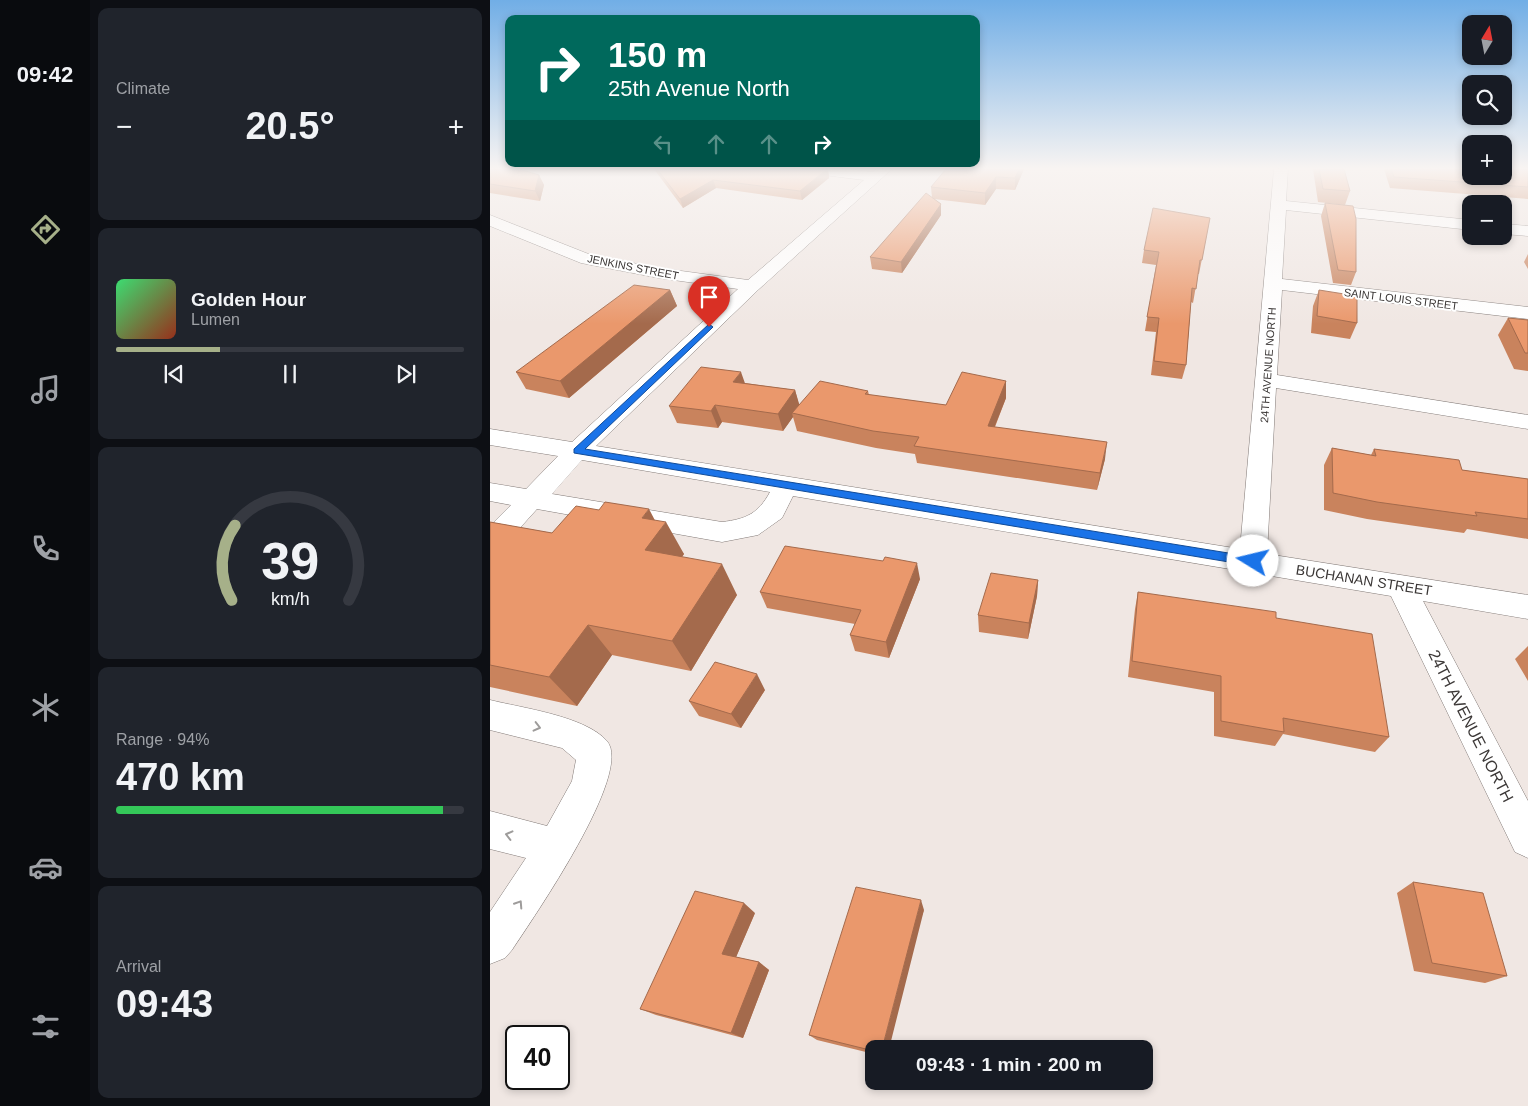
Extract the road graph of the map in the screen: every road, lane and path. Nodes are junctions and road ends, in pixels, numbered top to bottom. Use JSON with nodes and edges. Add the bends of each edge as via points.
{"nodes":[{"id":1,"x":492,"y":221,"type":"edge"},
{"id":2,"x":827,"y":221,"type":"edge"},
{"id":3,"x":1278,"y":221,"type":"edge"},
{"id":4,"x":1429,"y":221,"type":"edge"},
{"id":5,"x":1462,"y":224,"type":"edge"},
{"id":6,"x":1512,"y":230,"type":"edge"},
{"id":7,"x":1528,"y":231,"type":"edge"},
{"id":8,"x":1274,"y":284,"type":"junction"},
{"id":9,"x":752,"y":286,"type":"junction"},
{"id":10,"x":1528,"y":314,"type":"edge"},
{"id":11,"x":1267,"y":380,"type":"junction"},
{"id":12,"x":1528,"y":422,"type":"edge"},
{"id":13,"x":490,"y":437,"type":"edge"},
{"id":14,"x":577,"y":451,"type":"junction"},
{"id":15,"x":786,"y":485,"type":"junction"},
{"id":16,"x":490,"y":492,"type":"edge"},
{"id":17,"x":531,"y":500,"type":"junction"},
{"id":18,"x":490,"y":543,"type":"edge"},
{"id":19,"x":1253,"y":561,"type":"junction"},
{"id":20,"x":1401,"y":586,"type":"junction"},
{"id":21,"x":1528,"y":607,"type":"edge"},
{"id":22,"x":490,"y":715,"type":"edge"},
{"id":23,"x":490,"y":830,"type":"edge"},
{"id":24,"x":1528,"y":839,"type":"edge"},
{"id":25,"x":556,"y":846,"type":"junction"},
{"id":26,"x":490,"y":943,"type":"edge"}],
"edges":[{"from":1,"to":9,"type":"street","name":"JENKINS STREET","via":[[587,259]]},
{"from":2,"to":9,"type":"street"},
{"from":3,"to":8,"type":"street","name":"24TH AVENUE NORTH"},
{"from":4,"to":5,"type":"street"},
{"from":6,"to":7,"type":"street"},
{"from":8,"to":10,"type":"street","name":"SAINT LOUIS STREET"},
{"from":8,"to":11,"type":"street","name":"24TH AVENUE NORTH"},
{"from":9,"to":14,"type":"street"},
{"from":11,"to":12,"type":"street"},
{"from":11,"to":19,"type":"street","name":"24TH AVENUE NORTH"},
{"from":13,"to":14,"type":"street","name":"BUCHANAN STREET"},
{"from":14,"to":15,"type":"street","name":"BUCHANAN STREET"},
{"from":14,"to":17,"type":"street"},
{"from":15,"to":17,"type":"street","via":[[772,511],[749,528],[722,532]]},
{"from":15,"to":19,"type":"street","name":"BUCHANAN STREET"},
{"from":16,"to":17,"type":"street"},
{"from":17,"to":18,"type":"street"},
{"from":19,"to":20,"type":"street","name":"BUCHANAN STREET"},
{"from":20,"to":21,"type":"street","name":"BUCHANAN STREET"},
{"from":20,"to":24,"type":"street","name":"24TH AVENUE NORTH"},
{"from":22,"to":25,"type":"street","one_way":true,"via":[[572,735],[595,753],[589,786]]},
{"from":25,"to":23,"type":"street","one_way":true},
{"from":26,"to":25,"type":"street","one_way":true,"via":[[498,936]]}]}
